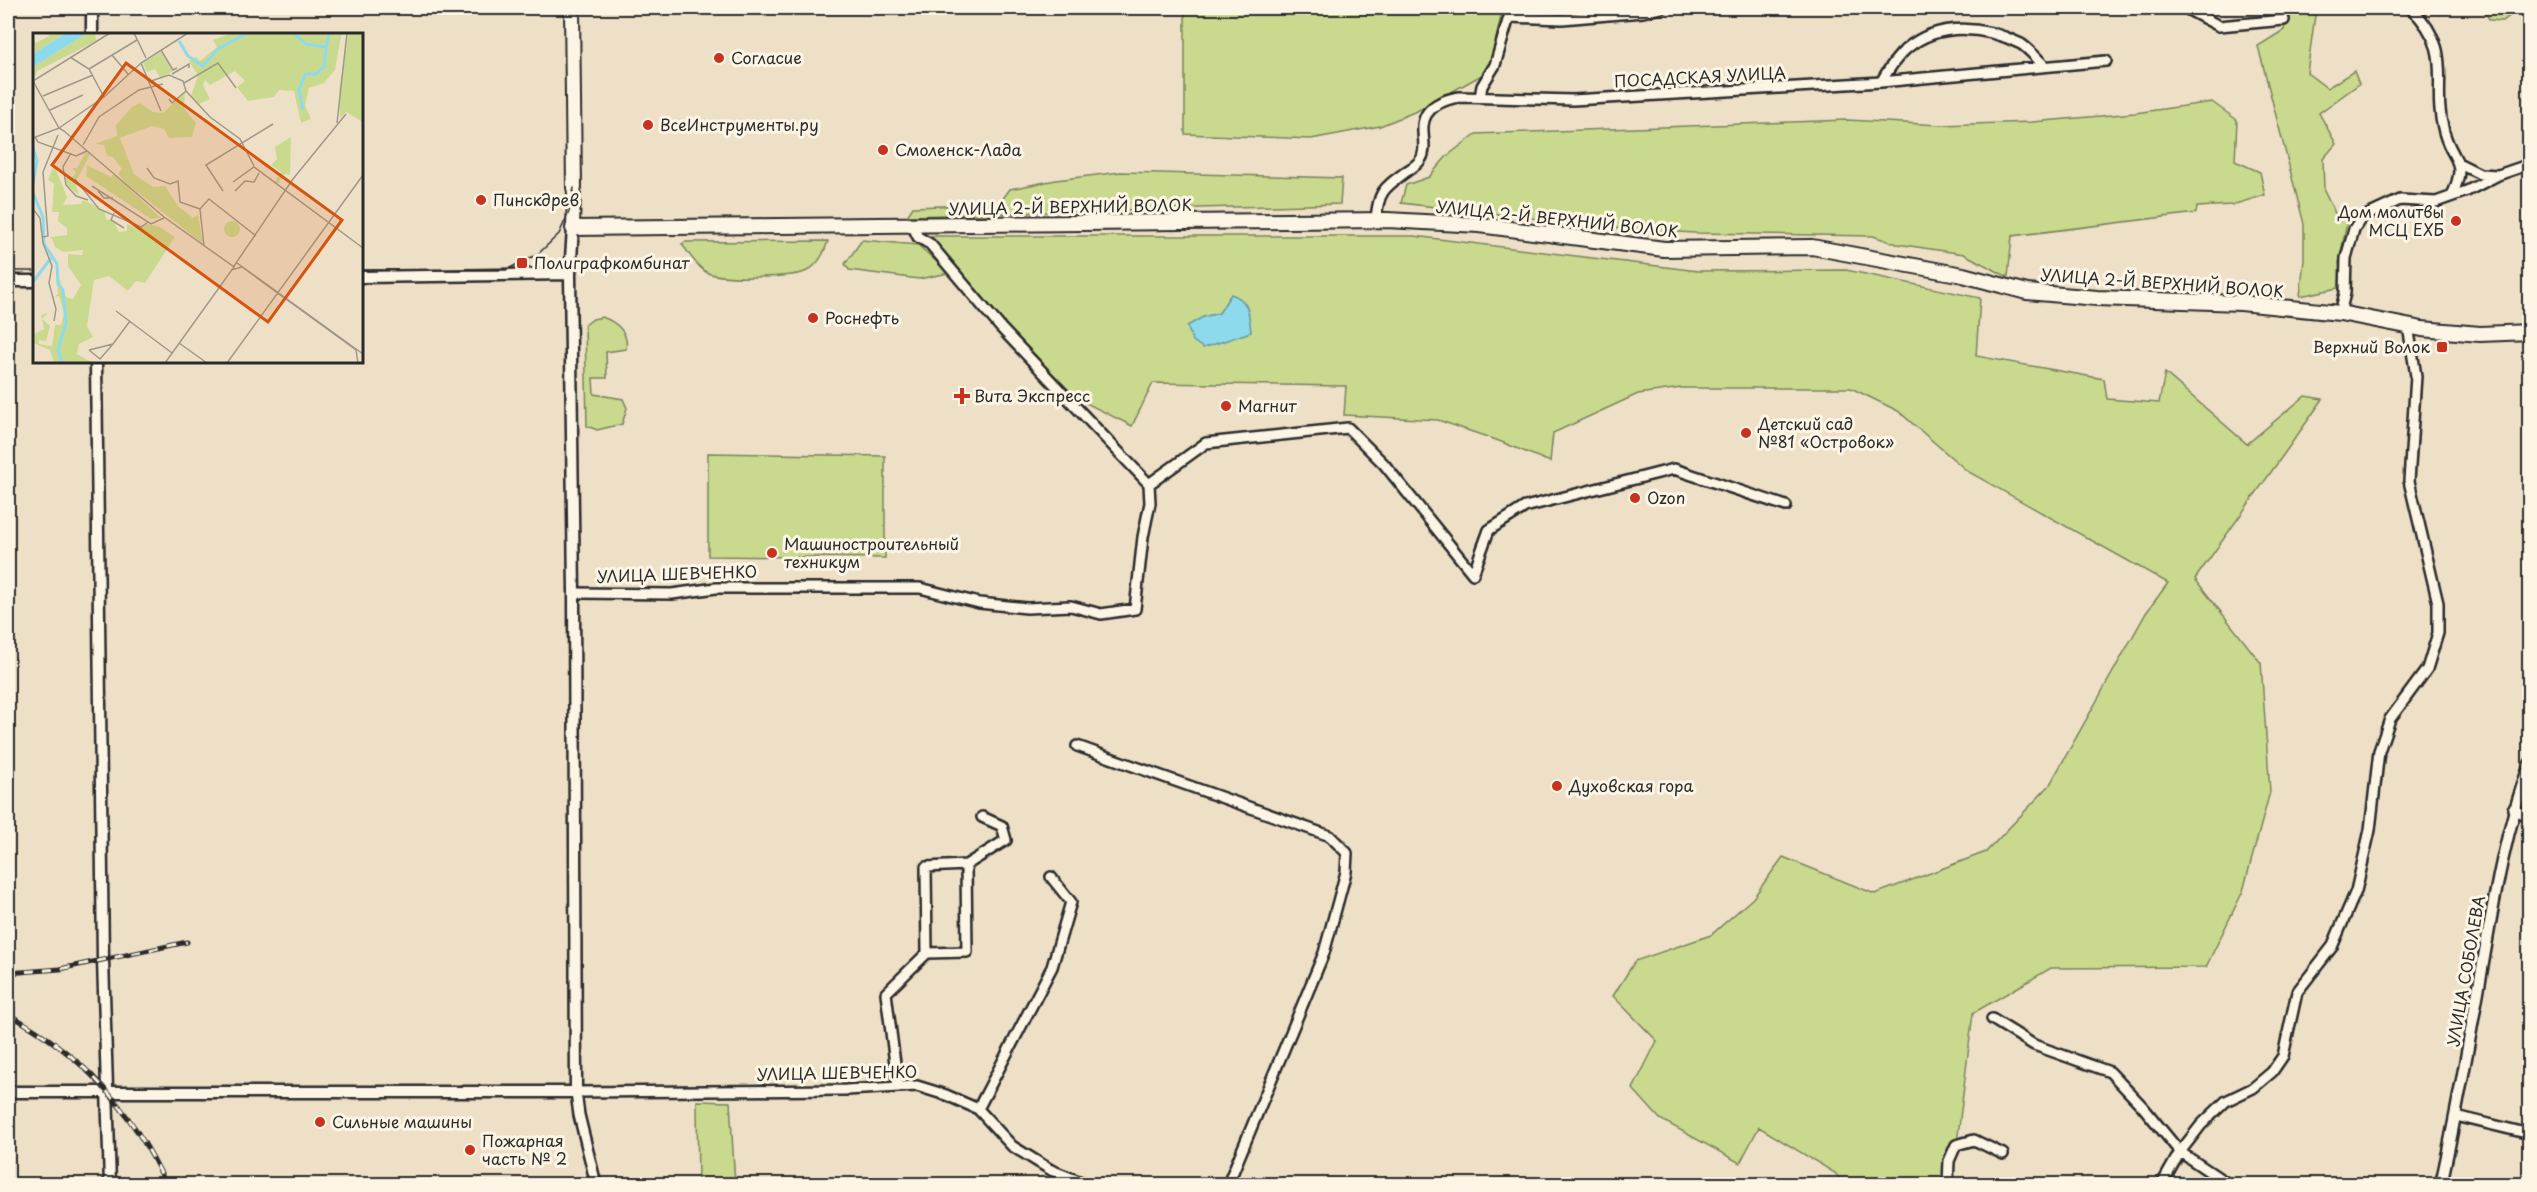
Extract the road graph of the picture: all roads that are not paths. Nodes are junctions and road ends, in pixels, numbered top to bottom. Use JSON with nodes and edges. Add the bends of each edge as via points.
{"nodes":[{"id":1,"x":92,"y":8,"type":"edge"},
{"id":2,"x":572,"y":8,"type":"edge"},
{"id":3,"x":1661,"y":8,"type":"edge"},
{"id":4,"x":2185,"y":8,"type":"edge"},
{"id":5,"x":2411,"y":8,"type":"edge"},
{"id":6,"x":2284,"y":20,"type":"dead end"},
{"id":7,"x":92,"y":33,"type":"edge"},
{"id":8,"x":2106,"y":61,"type":"dead end"},
{"id":9,"x":2044,"y":66,"type":"junction"},
{"id":10,"x":1881,"y":82,"type":"junction"},
{"id":11,"x":1480,"y":97,"type":"junction"},
{"id":12,"x":2460,"y":164,"type":"junction"},
{"id":13,"x":2529,"y":164,"type":"edge"},
{"id":14,"x":2498,"y":174,"type":"junction"},
{"id":15,"x":574,"y":188,"type":"joint"},
{"id":16,"x":2452,"y":196,"type":"junction"},
{"id":17,"x":1376,"y":220,"type":"junction"},
{"id":18,"x":912,"y":225,"type":"junction"},
{"id":19,"x":573,"y":228,"type":"junction"},
{"id":20,"x":570,"y":274,"type":"junction"},
{"id":21,"x":363,"y":278,"type":"edge"},
{"id":22,"x":8,"y":281,"type":"edge"},
{"id":23,"x":33,"y":281,"type":"edge"},
{"id":24,"x":2340,"y":313,"type":"junction"},
{"id":25,"x":2408,"y":326,"type":"junction"},
{"id":26,"x":2529,"y":333,"type":"edge"},
{"id":27,"x":96,"y":363,"type":"edge"},
{"id":28,"x":1149,"y":484,"type":"junction"},
{"id":29,"x":1786,"y":506,"type":"dead end"},
{"id":30,"x":574,"y":593,"type":"junction"},
{"id":31,"x":1077,"y":746,"type":"dead end"},
{"id":32,"x":2529,"y":764,"type":"edge"},
{"id":33,"x":2513,"y":809,"type":"junction"},
{"id":34,"x":982,"y":817,"type":"dead end"},
{"id":35,"x":2529,"y":817,"type":"edge"},
{"id":36,"x":966,"y":865,"type":"junction"},
{"id":37,"x":1051,"y":877,"type":"dead end"},
{"id":38,"x":927,"y":953,"type":"junction"},
{"id":39,"x":1992,"y":1019,"type":"dead end"},
{"id":40,"x":898,"y":1087,"type":"junction"},
{"id":41,"x":106,"y":1090,"type":"junction"},
{"id":42,"x":8,"y":1092,"type":"edge"},
{"id":43,"x":576,"y":1092,"type":"junction"},
{"id":44,"x":978,"y":1109,"type":"junction"},
{"id":45,"x":2456,"y":1116,"type":"junction"},
{"id":46,"x":2529,"y":1134,"type":"edge"},
{"id":47,"x":2180,"y":1152,"type":"junction"},
{"id":48,"x":2003,"y":1154,"type":"dead end"},
{"id":49,"x":110,"y":1185,"type":"edge"},
{"id":50,"x":596,"y":1185,"type":"edge"},
{"id":51,"x":1086,"y":1185,"type":"edge"},
{"id":52,"x":1227,"y":1185,"type":"edge"},
{"id":53,"x":1948,"y":1185,"type":"edge"},
{"id":54,"x":2162,"y":1185,"type":"edge"},
{"id":55,"x":2228,"y":1185,"type":"edge"},
{"id":56,"x":2441,"y":1185,"type":"edge"}],
"edges":[{"from":1,"to":7,"type":"street"},
{"from":2,"to":15,"type":"main road"},
{"from":3,"to":11,"type":"street","via":[[1562,19],[1509,17],[1495,65]]},
{"from":4,"to":6,"type":"street","via":[[2219,26]]},
{"from":5,"to":12,"type":"street","via":[[2423,19],[2435,42],[2441,62],[2444,133]]},
{"from":8,"to":9,"type":"street","name":"ПОСАДСКАЯ УЛИЦА"},
{"from":9,"to":10,"type":"street","name":"ПОСАДСКАЯ УЛИЦА"},
{"from":9,"to":10,"type":"street","via":[[2023,45],[1979,28],[1952,29],[1907,48]]},
{"from":10,"to":11,"type":"street","name":"ПОСАДСКАЯ УЛИЦА","via":[[1573,100]]},
{"from":11,"to":17,"type":"street","name":"ПОСАДСКАЯ УЛИЦА","via":[[1448,99],[1428,112],[1423,125],[1421,159],[1378,198]]},
{"from":12,"to":14,"type":"street","via":[[2480,174]]},
{"from":12,"to":16,"type":"street"},
{"from":13,"to":14,"type":"street"},
{"from":14,"to":16,"type":"street"},
{"from":15,"to":19,"type":"main road","name":"УЛИЦА ШЕВЧЕНКО"},
{"from":16,"to":24,"type":"street","via":[[2436,202],[2400,200],[2361,218],[2346,258]]},
{"from":17,"to":18,"type":"main road","name":"УЛИЦА 2-Й ВЕРХНИЙ ВОЛОК"},
{"from":17,"to":24,"type":"main road","name":"УЛИЦА 2-Й ВЕРХНИЙ ВОЛОК","via":[[1479,225],[1664,249],[1812,247],[2027,291],[2097,298],[2241,303]]},
{"from":18,"to":19,"type":"main road","name":"УЛИЦА 2-Й ВЕРХНИЙ ВОЛОК"},
{"from":18,"to":28,"type":"street","via":[[918,237],[930,244],[1001,328]]},
{"from":19,"to":20,"type":"street","name":"УЛИЦА ШЕВЧЕНКО"},
{"from":20,"to":21,"type":"street"},
{"from":20,"to":30,"type":"street","name":"УЛИЦА ШЕВЧЕНКО"},
{"from":22,"to":23,"type":"street"},
{"from":24,"to":25,"type":"main road","name":"УЛИЦА 2-Й ВЕРХНИЙ ВОЛОК"},
{"from":25,"to":26,"type":"main road","name":"УЛИЦА 2-Й ВЕРХНИЙ ВОЛОК","via":[[2480,334]]},
{"from":25,"to":47,"type":"street","via":[[2416,376],[2409,481],[2438,603],[2438,633],[2427,669],[2390,720],[2379,751],[2370,830],[2356,891],[2331,947],[2297,992],[2283,1056],[2253,1088],[2226,1101]]},
{"from":27,"to":41,"type":"street"},
{"from":28,"to":29,"type":"street","via":[[1206,443],[1348,428],[1384,464],[1473,574],[1489,530],[1525,507],[1674,468]]},
{"from":28,"to":30,"type":"street","name":"УЛИЦА ШЕВЧЕНКО","via":[[1150,503],[1135,609],[1101,614],[1071,606],[1027,608],[980,603],[920,588]]},
{"from":30,"to":43,"type":"street","name":"УЛИЦА ШЕВЧЕНКО"},
{"from":31,"to":52,"type":"street","via":[[1330,836],[1347,854],[1346,872],[1324,953]]},
{"from":32,"to":33,"type":"street","name":"УЛИЦА СОБОЛЕВА"},
{"from":33,"to":35,"type":"street"},
{"from":33,"to":45,"type":"street","name":"УЛИЦА СОБОЛЕВА"},
{"from":34,"to":36,"type":"street","via":[[1002,826],[1005,840]]},
{"from":36,"to":38,"type":"street","via":[[926,867]]},
{"from":36,"to":38,"type":"street","via":[[967,952]]},
{"from":37,"to":44,"type":"street","via":[[1071,902],[1052,968]]},
{"from":38,"to":40,"type":"street","via":[[886,993]]},
{"from":39,"to":47,"type":"street","via":[[2034,1045],[2110,1072]]},
{"from":40,"to":43,"type":"street","name":"УЛИЦА ШЕВЧЕНКО"},
{"from":40,"to":44,"type":"street","name":"УЛИЦА ШЕВЧЕНКО","via":[[917,1086]]},
{"from":41,"to":42,"type":"street"},
{"from":41,"to":43,"type":"street"},
{"from":41,"to":49,"type":"street"},
{"from":43,"to":50,"type":"street","name":"УЛИЦА ШЕВЧЕНКО"},
{"from":44,"to":51,"type":"street","via":[[1012,1146]]},
{"from":45,"to":46,"type":"street"},
{"from":45,"to":56,"type":"street","name":"УЛИЦА СОБОЛЕВА"},
{"from":47,"to":54,"type":"street"},
{"from":47,"to":55,"type":"street"},
{"from":48,"to":53,"type":"street","via":[[1974,1140],[1956,1145],[1949,1161]]}]}
